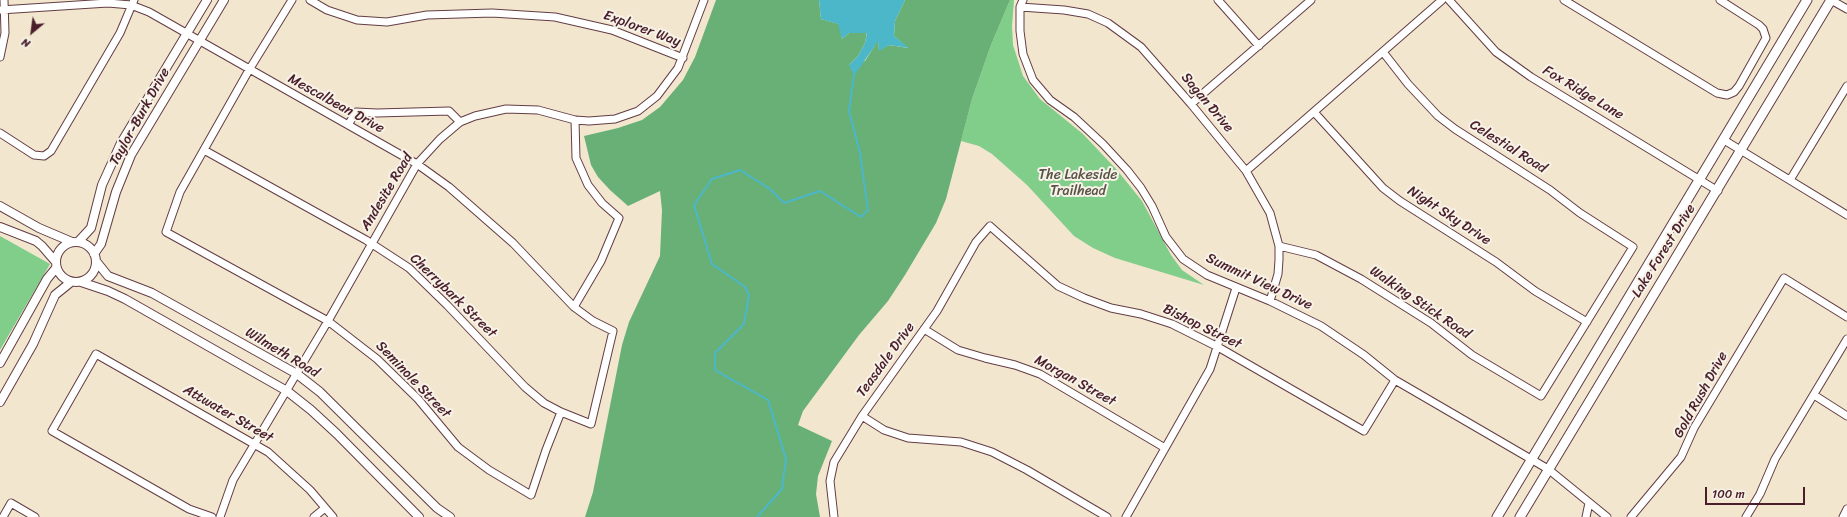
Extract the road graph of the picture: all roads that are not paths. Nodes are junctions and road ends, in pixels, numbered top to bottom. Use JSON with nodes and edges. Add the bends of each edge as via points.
{"nodes":[{"id":1,"x":4,"y":0,"type":"edge"},
{"id":2,"x":207,"y":0,"type":"edge"},
{"id":3,"x":224,"y":0,"type":"edge"},
{"id":4,"x":292,"y":0,"type":"edge"},
{"id":5,"x":310,"y":0,"type":"edge"},
{"id":6,"x":704,"y":0,"type":"edge"},
{"id":7,"x":1218,"y":0,"type":"edge"},
{"id":8,"x":1311,"y":0,"type":"edge"},
{"id":9,"x":1442,"y":0,"type":"edge"},
{"id":10,"x":1449,"y":0,"type":"edge"},
{"id":11,"x":1564,"y":0,"type":"edge"},
{"id":12,"x":1720,"y":0,"type":"edge"},
{"id":13,"x":1807,"y":0,"type":"edge"},
{"id":14,"x":1831,"y":0,"type":"edge"},
{"id":15,"x":132,"y":2,"type":"edge"},
{"id":16,"x":1022,"y":4,"type":"edge"},
{"id":17,"x":1847,"y":9,"type":"edge"},
{"id":18,"x":3,"y":10,"type":"edge"},
{"id":19,"x":188,"y":33,"type":"junction"},
{"id":20,"x":200,"y":40,"type":"junction"},
{"id":21,"x":1259,"y":46,"type":"junction"},
{"id":22,"x":1383,"y":52,"type":"junction"},
{"id":23,"x":0,"y":57,"type":"edge"},
{"id":24,"x":683,"y":58,"type":"junction"},
{"id":25,"x":249,"y":70,"type":"junction"},
{"id":26,"x":1847,"y":86,"type":"edge"},
{"id":27,"x":1191,"y":104,"type":"junction"},
{"id":28,"x":1314,"y":112,"type":"junction"},
{"id":29,"x":575,"y":120,"type":"junction"},
{"id":30,"x":460,"y":122,"type":"junction"},
{"id":31,"x":348,"y":125,"type":"junction"},
{"id":32,"x":0,"y":133,"type":"edge"},
{"id":33,"x":1724,"y":140,"type":"junction"},
{"id":34,"x":204,"y":150,"type":"junction"},
{"id":35,"x":1742,"y":151,"type":"junction"},
{"id":36,"x":417,"y":164,"type":"junction"},
{"id":37,"x":1246,"y":171,"type":"junction"},
{"id":38,"x":1700,"y":180,"type":"junction"},
{"id":39,"x":1790,"y":180,"type":"junction"},
{"id":40,"x":1718,"y":191,"type":"junction"},
{"id":41,"x":0,"y":206,"type":"edge"},
{"id":42,"x":1847,"y":215,"type":"edge"},
{"id":43,"x":990,"y":226,"type":"joint"},
{"id":44,"x":0,"y":227,"type":"edge"},
{"id":45,"x":75,"y":242,"type":"junction"},
{"id":46,"x":371,"y":243,"type":"junction"},
{"id":47,"x":1279,"y":246,"type":"junction"},
{"id":48,"x":95,"y":258,"type":"junction"},
{"id":49,"x":56,"y":265,"type":"junction"},
{"id":50,"x":71,"y":282,"type":"junction"},
{"id":51,"x":81,"y":282,"type":"junction"},
{"id":52,"x":1236,"y":288,"type":"junction"},
{"id":53,"x":1270,"y":301,"type":"junction"},
{"id":54,"x":574,"y":307,"type":"junction"},
{"id":55,"x":1847,"y":317,"type":"edge"},
{"id":56,"x":328,"y":322,"type":"junction"},
{"id":57,"x":1587,"y":322,"type":"junction"},
{"id":58,"x":924,"y":330,"type":"junction"},
{"id":59,"x":1847,"y":339,"type":"edge"},
{"id":60,"x":1218,"y":347,"type":"junction"},
{"id":61,"x":0,"y":363,"type":"edge"},
{"id":62,"x":297,"y":374,"type":"junction"},
{"id":63,"x":1395,"y":380,"type":"junction"},
{"id":64,"x":286,"y":392,"type":"junction"},
{"id":65,"x":1814,"y":395,"type":"junction"},
{"id":66,"x":0,"y":402,"type":"edge"},
{"id":67,"x":561,"y":412,"type":"junction"},
{"id":68,"x":862,"y":416,"type":"junction"},
{"id":69,"x":1847,"y":416,"type":"edge"},
{"id":70,"x":591,"y":424,"type":"joint"},
{"id":71,"x":256,"y":443,"type":"junction"},
{"id":72,"x":1165,"y":448,"type":"junction"},
{"id":73,"x":1531,"y":458,"type":"junction"},
{"id":74,"x":1548,"y":469,"type":"junction"},
{"id":75,"x":1589,"y":503,"type":"junction"},
{"id":76,"x":325,"y":508,"type":"junction"},
{"id":77,"x":1847,"y":509,"type":"edge"},
{"id":78,"x":3,"y":517,"type":"edge"},
{"id":79,"x":35,"y":517,"type":"edge"},
{"id":80,"x":212,"y":517,"type":"edge"},
{"id":81,"x":220,"y":517,"type":"edge"},
{"id":82,"x":314,"y":517,"type":"edge"},
{"id":83,"x":332,"y":517,"type":"edge"},
{"id":84,"x":419,"y":517,"type":"edge"},
{"id":85,"x":450,"y":517,"type":"edge"},
{"id":86,"x":834,"y":517,"type":"edge"},
{"id":87,"x":1107,"y":517,"type":"edge"},
{"id":88,"x":1126,"y":517,"type":"edge"},
{"id":89,"x":1497,"y":517,"type":"edge"},
{"id":90,"x":1520,"y":517,"type":"edge"},
{"id":91,"x":1586,"y":517,"type":"edge"},
{"id":92,"x":1607,"y":517,"type":"edge"},
{"id":93,"x":1631,"y":517,"type":"edge"},
{"id":94,"x":1746,"y":517,"type":"edge"},
{"id":95,"x":1843,"y":517,"type":"edge"}],
"edges":[{"from":1,"to":18,"type":"street"},
{"from":2,"to":19,"type":"street","name":"Taylor-Burk Drive"},
{"from":3,"to":20,"type":"street","name":"Taylor-Burk Drive"},
{"from":4,"to":25,"type":"street"},
{"from":5,"to":24,"type":"street","name":"Explorer Way","via":[[327,10],[357,20],[380,22],[427,15],[492,13],[555,16],[612,30]]},
{"from":6,"to":24,"type":"street","name":"Andesite Road"},
{"from":7,"to":21,"type":"street"},
{"from":8,"to":21,"type":"street"},
{"from":9,"to":22,"type":"street"},
{"from":10,"to":38,"type":"street","name":"Fox Ridge Lane","via":[[1496,52],[1531,77]]},
{"from":11,"to":12,"type":"street","via":[[1723,95],[1734,92],[1766,38],[1763,30],[1752,20]]},
{"from":13,"to":33,"type":"main road","name":"Lake Forest Drive"},
{"from":14,"to":17,"type":"street"},
{"from":14,"to":35,"type":"main road","name":"Lake Forest Drive"},
{"from":15,"to":18,"type":"street","name":"Mescalbean Drive"},
{"from":15,"to":19,"type":"street","name":"Mescalbean Drive"},
{"from":15,"to":32,"type":"street","via":[[120,33],[51,151],[44,156],[34,155]]},
{"from":16,"to":27,"type":"street","name":"Sagan Drive","via":[[1082,13],[1108,23],[1141,47]]},
{"from":16,"to":52,"type":"street","name":"Summit View Drive","via":[[1020,31],[1023,54],[1033,80],[1050,100],[1074,117],[1127,170],[1152,206],[1166,237],[1184,259],[1207,275]]},
{"from":18,"to":23,"type":"street","via":[[5,34]]},
{"from":19,"to":20,"type":"street","name":"Mescalbean Drive"},
{"from":19,"to":45,"type":"street","name":"Taylor-Burk Drive","via":[[121,143],[102,185],[91,228]]},
{"from":20,"to":25,"type":"street","name":"Mescalbean Drive"},
{"from":20,"to":48,"type":"street","name":"Taylor-Burk Drive","via":[[131,155],[118,186]]},
{"from":21,"to":27,"type":"street"},
{"from":22,"to":28,"type":"street"},
{"from":22,"to":57,"type":"street","name":"Celestial Road","via":[[1438,116],[1633,247]]},
{"from":24,"to":29,"type":"street","name":"Andesite Road","via":[[657,96],[638,111],[615,119]]},
{"from":25,"to":31,"type":"street","name":"Mescalbean Drive"},
{"from":25,"to":34,"type":"street"},
{"from":26,"to":39,"type":"street"},
{"from":27,"to":37,"type":"street","name":"Sagan Drive"},
{"from":28,"to":37,"type":"street"},
{"from":28,"to":57,"type":"street","name":"Night Sky Drive","via":[[1383,188],[1496,262],[1535,291]]},
{"from":29,"to":30,"type":"street","name":"Andesite Road","via":[[538,110],[506,109]]},
{"from":29,"to":54,"type":"street","via":[[576,158],[588,185],[602,203],[619,218],[601,261]]},
{"from":30,"to":31,"type":"street","via":[[449,111],[356,112]]},
{"from":30,"to":36,"type":"street","name":"Andesite Road"},
{"from":31,"to":36,"type":"street","name":"Mescalbean Drive"},
{"from":33,"to":35,"type":"street"},
{"from":33,"to":38,"type":"main road","name":"Lake Forest Drive"},
{"from":34,"to":46,"type":"street","name":"Cherrybark Street"},
{"from":34,"to":56,"type":"street","name":"Seminole Street","via":[[180,192],[166,232]]},
{"from":35,"to":39,"type":"street"},
{"from":35,"to":40,"type":"main road","name":"Lake Forest Drive"},
{"from":36,"to":46,"type":"street","name":"Andesite Road"},
{"from":36,"to":54,"type":"street","name":"Mescalbean Drive","via":[[450,186],[512,243]]},
{"from":37,"to":47,"type":"street","name":"Sagan Drive","via":[[1270,213]]},
{"from":38,"to":40,"type":"street","name":"Fox Ridge Lane"},
{"from":38,"to":73,"type":"main road","name":"Lake Forest Drive"},
{"from":39,"to":42,"type":"street"},
{"from":40,"to":74,"type":"main road","name":"Lake Forest Drive"},
{"from":41,"to":45,"type":"street","via":[[49,233]]},
{"from":43,"to":58,"type":"street","name":"Teasdale Drive","via":[[976,242]]},
{"from":43,"to":60,"type":"street","name":"Bishop Street","via":[[1058,286],[1111,308],[1172,324]]},
{"from":44,"to":49,"type":"street","via":[[36,241]]},
{"from":45,"to":48,"type":"street","via":[[88,246]]},
{"from":45,"to":49,"type":"street","via":[[60,249]]},
{"from":46,"to":56,"type":"street","name":"Andesite Road"},
{"from":46,"to":67,"type":"street","name":"Cherrybark Street","via":[[409,268],[525,387],[544,403]]},
{"from":47,"to":53,"type":"street","name":"Sagan Drive","via":[[1278,274]]},
{"from":47,"to":57,"type":"street","name":"Walking Stick Road","via":[[1316,255],[1349,272],[1431,323],[1472,355],[1541,396]]},
{"from":48,"to":51,"type":"street","via":[[96,267],[90,277]]},
{"from":48,"to":62,"type":"street","name":"Wilmeth Road","via":[[108,276],[152,293]]},
{"from":49,"to":50,"type":"street","via":[[62,277]]},
{"from":49,"to":61,"type":"street"},
{"from":50,"to":51,"type":"street"},
{"from":50,"to":66,"type":"street","via":[[55,295],[33,344]]},
{"from":51,"to":64,"type":"street","via":[[125,299]]},
{"from":52,"to":53,"type":"street","name":"Summit View Drive"},
{"from":52,"to":60,"type":"street"},
{"from":53,"to":63,"type":"street","name":"Summit View Drive","via":[[1321,326]]},
{"from":54,"to":70,"type":"street","name":"Mescalbean Drive","via":[[613,331]]},
{"from":55,"to":93,"type":"street","name":"Gold Rush Drive","via":[[1784,278],[1694,428],[1682,457]]},
{"from":56,"to":62,"type":"street","name":"Andesite Road"},
{"from":56,"to":67,"type":"street","name":"Seminole Street","via":[[377,359],[418,399],[458,447],[489,470],[531,495]]},
{"from":58,"to":68,"type":"street","name":"Teasdale Drive"},
{"from":58,"to":72,"type":"street","name":"Morgan Street","via":[[958,350],[1015,364],[1040,374]]},
{"from":59,"to":65,"type":"street"},
{"from":60,"to":63,"type":"street","name":"Bishop Street","via":[[1364,431]]},
{"from":60,"to":72,"type":"street","via":[[1210,369]]},
{"from":62,"to":64,"type":"street","name":"Andesite Road"},
{"from":62,"to":85,"type":"street","name":"Wilmeth Road","via":[[320,392],[437,508]]},
{"from":63,"to":73,"type":"street","name":"Summit View Drive"},
{"from":64,"to":71,"type":"street","name":"Andesite Road"},
{"from":64,"to":84,"type":"street","via":[[337,434]]},
{"from":65,"to":69,"type":"street"},
{"from":65,"to":94,"type":"street","via":[[1775,459],[1760,494]]},
{"from":67,"to":70,"type":"street","name":"Cherrybark Street"},
{"from":68,"to":86,"type":"street","name":"Teasdale Drive","via":[[834,462],[830,480]]},
{"from":68,"to":87,"type":"street","via":[[884,430],[908,438],[961,442],[992,452]]},
{"from":71,"to":76,"type":"street","name":"Attwater Street","via":[[297,476]]},
{"from":71,"to":80,"type":"street","name":"Attwater Street","via":[[96,354],[52,431],[189,509]]},
{"from":71,"to":81,"type":"street","name":"Andesite Road","via":[[233,480]]},
{"from":72,"to":88,"type":"street"},
{"from":73,"to":74,"type":"street","name":"Summit View Drive"},
{"from":73,"to":89,"type":"main road","name":"Lake Forest Drive"},
{"from":74,"to":75,"type":"street","name":"Summit View Drive"},
{"from":74,"to":90,"type":"main road","name":"Lake Forest Drive"},
{"from":75,"to":91,"type":"street"},
{"from":75,"to":92,"type":"street","name":"Summit View Drive"},
{"from":76,"to":82,"type":"street"},
{"from":76,"to":83,"type":"street","name":"Attwater Street"},
{"from":77,"to":95,"type":"street"},
{"from":78,"to":79,"type":"street","via":[[11,503]]}]}
